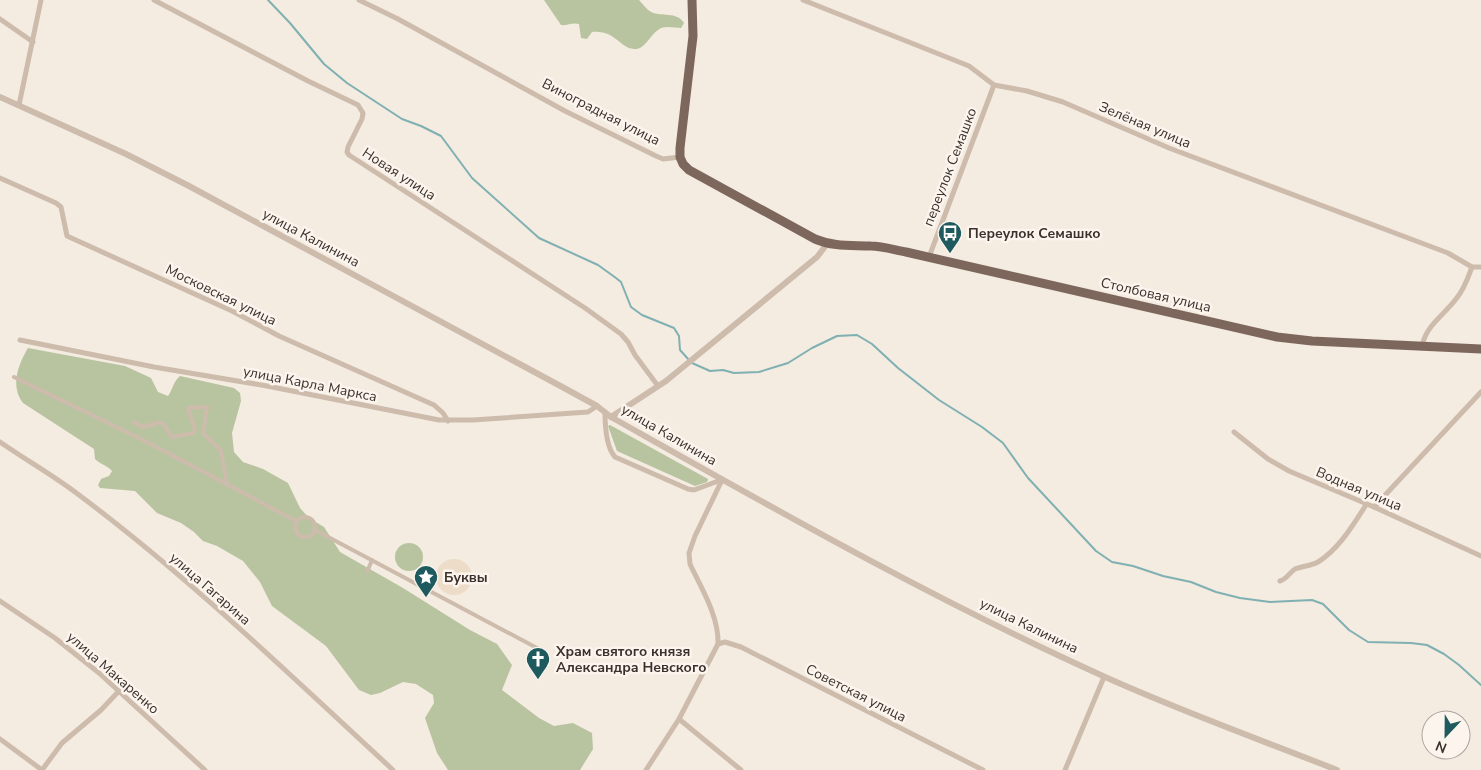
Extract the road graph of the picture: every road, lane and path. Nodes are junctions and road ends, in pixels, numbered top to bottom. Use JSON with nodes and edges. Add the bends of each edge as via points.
{"nodes":[{"id":1,"x":41,"y":0,"type":"edge"},
{"id":2,"x":154,"y":0,"type":"edge"},
{"id":3,"x":358,"y":0,"type":"edge"},
{"id":4,"x":692,"y":0,"type":"edge"},
{"id":5,"x":803,"y":0,"type":"edge"},
{"id":6,"x":0,"y":20,"type":"edge"},
{"id":7,"x":33,"y":42,"type":"junction"},
{"id":8,"x":994,"y":85,"type":"junction"},
{"id":9,"x":0,"y":97,"type":"edge"},
{"id":10,"x":19,"y":105,"type":"junction"},
{"id":11,"x":680,"y":157,"type":"junction"},
{"id":12,"x":0,"y":178,"type":"edge"},
{"id":13,"x":827,"y":244,"type":"junction"},
{"id":14,"x":929,"y":258,"type":"junction"},
{"id":15,"x":1472,"y":267,"type":"junction"},
{"id":16,"x":1481,"y":267,"type":"edge"},
{"id":17,"x":20,"y":340,"type":"dead end"},
{"id":18,"x":1422,"y":347,"type":"junction"},
{"id":19,"x":1481,"y":349,"type":"edge"},
{"id":20,"x":14,"y":377,"type":"dead end"},
{"id":21,"x":658,"y":386,"type":"junction"},
{"id":22,"x":1481,"y":392,"type":"edge"},
{"id":23,"x":597,"y":406,"type":"junction"},
{"id":24,"x":605,"y":412,"type":"junction"},
{"id":25,"x":611,"y":417,"type":"junction"},
{"id":26,"x":448,"y":421,"type":"junction"},
{"id":27,"x":133,"y":422,"type":"dead end"},
{"id":28,"x":1234,"y":432,"type":"dead end"},
{"id":29,"x":0,"y":442,"type":"edge"},
{"id":30,"x":722,"y":480,"type":"junction"},
{"id":31,"x":227,"y":484,"type":"junction"},
{"id":32,"x":1366,"y":505,"type":"junction"},
{"id":33,"x":1374,"y":507,"type":"junction"},
{"id":34,"x":296,"y":521,"type":"junction"},
{"id":35,"x":315,"y":530,"type":"junction"},
{"id":36,"x":1481,"y":556,"type":"edge"},
{"id":37,"x":372,"y":560,"type":"junction"},
{"id":38,"x":402,"y":570,"type":"dead end"},
{"id":39,"x":366,"y":572,"type":"dead end"},
{"id":40,"x":399,"y":575,"type":"junction"},
{"id":41,"x":1280,"y":580,"type":"dead end"},
{"id":42,"x":447,"y":594,"type":"dead end"},
{"id":43,"x":444,"y":599,"type":"junction"},
{"id":44,"x":0,"y":600,"type":"edge"},
{"id":45,"x":718,"y":644,"type":"junction"},
{"id":46,"x":537,"y":648,"type":"dead end"},
{"id":47,"x":1104,"y":677,"type":"junction"},
{"id":48,"x":119,"y":691,"type":"junction"},
{"id":49,"x":679,"y":719,"type":"junction"},
{"id":50,"x":0,"y":738,"type":"edge"},
{"id":51,"x":42,"y":770,"type":"edge"},
{"id":52,"x":205,"y":770,"type":"edge"},
{"id":53,"x":393,"y":770,"type":"edge"},
{"id":54,"x":646,"y":770,"type":"edge"},
{"id":55,"x":741,"y":770,"type":"edge"},
{"id":56,"x":983,"y":770,"type":"edge"},
{"id":57,"x":1065,"y":770,"type":"edge"},
{"id":58,"x":1337,"y":770,"type":"edge"}],
"edges":[{"from":1,"to":7,"type":"street"},
{"from":2,"to":21,"type":"street","name":"Новая улица","via":[[358,105],[363,113],[362,119],[348,147],[349,154],[621,334]]},
{"from":3,"to":11,"type":"street","name":"Виноградная улица","via":[[656,156],[663,159]]},
{"from":4,"to":11,"type":"main road","via":[[692,36]]},
{"from":5,"to":8,"type":"street","name":"Зелёная улица","via":[[969,66]]},
{"from":6,"to":7,"type":"street"},
{"from":7,"to":10,"type":"street"},
{"from":8,"to":14,"type":"street","name":"переулок Семашко"},
{"from":8,"to":15,"type":"street","name":"Зелёная улица","via":[[1063,102],[1169,148],[1448,253]]},
{"from":9,"to":10,"type":"street","name":"улица Калинина"},
{"from":10,"to":23,"type":"street","name":"улица Калинина","via":[[189,186]]},
{"from":11,"to":13,"type":"main road","via":[[683,164],[702,178]]},
{"from":12,"to":26,"type":"street","name":"Московская улица","via":[[56,203],[68,236],[434,406]]},
{"from":13,"to":14,"type":"main road","name":"Столбовая улица","via":[[872,246]]},
{"from":13,"to":21,"type":"street","via":[[817,257]]},
{"from":14,"to":18,"type":"main road","name":"Столбовая улица","via":[[1277,337]]},
{"from":15,"to":16,"type":"street"},
{"from":15,"to":18,"type":"street","via":[[1458,297],[1424,337]]},
{"from":17,"to":26,"type":"street","name":"улица Карла Маркса"},
{"from":18,"to":19,"type":"main road","name":"Столбовая улица"},
{"from":20,"to":31,"type":"street"},
{"from":21,"to":25,"type":"street"},
{"from":22,"to":33,"type":"street"},
{"from":23,"to":24,"type":"street","name":"улица Калинина"},
{"from":23,"to":26,"type":"street","name":"улица Карла Маркса","via":[[588,412]]},
{"from":24,"to":25,"type":"street","name":"улица Калинина"},
{"from":24,"to":30,"type":"street","name":"улица Калинина","via":[[611,452],[616,457],[688,489],[694,490]]},
{"from":25,"to":30,"type":"street","name":"улица Калинина"},
{"from":27,"to":31,"type":"street","via":[[140,427],[160,422],[166,425],[169,435],[180,436],[195,430],[188,408],[206,407],[203,433],[221,451]]},
{"from":28,"to":32,"type":"street","name":"Водная улица","via":[[1289,471]]},
{"from":29,"to":53,"type":"street","name":"улица Гагарина","via":[[78,494],[148,550]]},
{"from":30,"to":45,"type":"street","via":[[689,553],[690,564],[716,623]]},
{"from":30,"to":47,"type":"street","name":"улица Калинина","via":[[894,573]]},
{"from":31,"to":34,"type":"street"},
{"from":32,"to":33,"type":"street","name":"Водная улица"},
{"from":32,"to":41,"type":"street","via":[[1326,557],[1297,568]]},
{"from":33,"to":36,"type":"street","name":"Водная улица"},
{"from":34,"to":35,"type":"street","via":[[310,518]]},
{"from":34,"to":35,"type":"street","via":[[295,531],[302,537],[312,535]]},
{"from":35,"to":37,"type":"street"},
{"from":37,"to":39,"type":"street"},
{"from":37,"to":40,"type":"street"},
{"from":38,"to":40,"type":"street"},
{"from":40,"to":43,"type":"street"},
{"from":42,"to":43,"type":"street"},
{"from":43,"to":46,"type":"street"},
{"from":44,"to":48,"type":"street","name":"улица Макаренко","via":[[55,638]]},
{"from":45,"to":49,"type":"street"},
{"from":45,"to":56,"type":"street","name":"Советская улица","via":[[724,642],[741,647]]},
{"from":47,"to":57,"type":"street"},
{"from":47,"to":58,"type":"street","name":"улица Калинина","via":[[1219,726]]},
{"from":48,"to":51,"type":"street","via":[[62,743]]},
{"from":48,"to":52,"type":"street","name":"улица Макаренко"},
{"from":49,"to":54,"type":"street"},
{"from":49,"to":55,"type":"street"},
{"from":50,"to":51,"type":"street"}]}
